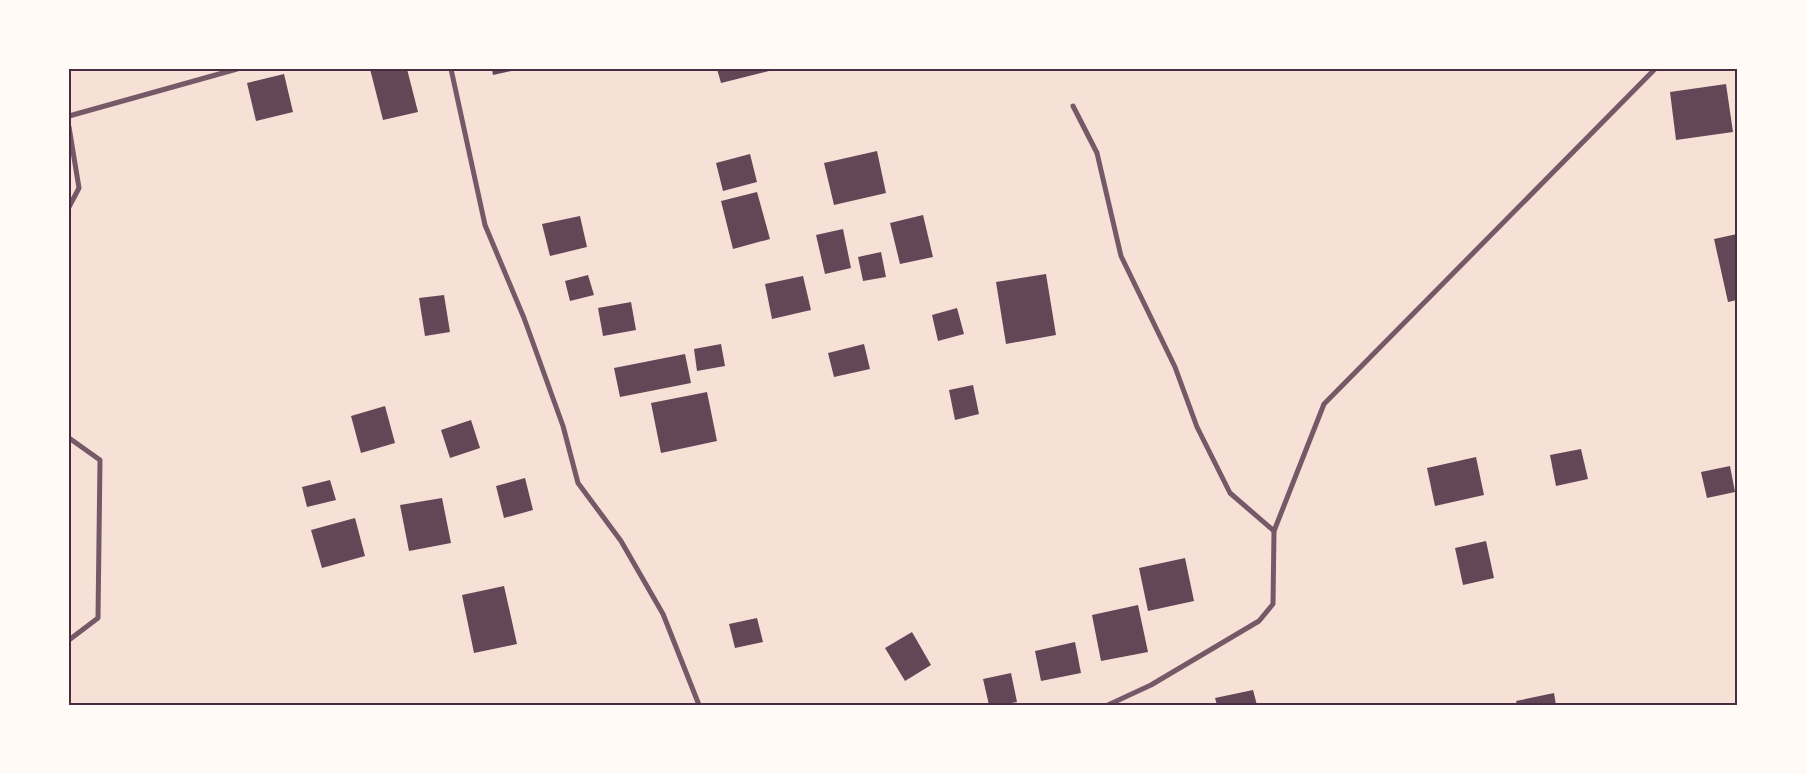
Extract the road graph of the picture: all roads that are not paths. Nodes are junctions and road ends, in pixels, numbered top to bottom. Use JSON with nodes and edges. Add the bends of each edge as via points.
{"nodes":[{"id":1,"x":237,"y":69,"type":"edge"},
{"id":2,"x":451,"y":69,"type":"edge"},
{"id":3,"x":1655,"y":69,"type":"edge"},
{"id":4,"x":1073,"y":106,"type":"dead end"},
{"id":5,"x":69,"y":116,"type":"edge"},
{"id":6,"x":69,"y":127,"type":"edge"},
{"id":7,"x":69,"y":207,"type":"edge"},
{"id":8,"x":69,"y":438,"type":"edge"},
{"id":9,"x":1274,"y":532,"type":"junction"},
{"id":10,"x":69,"y":640,"type":"edge"},
{"id":11,"x":699,"y":705,"type":"edge"},
{"id":12,"x":1108,"y":705,"type":"edge"}],
"edges":[{"from":1,"to":5,"type":"street"},
{"from":2,"to":11,"type":"street","via":[[484,225],[528,327],[578,484],[621,541],[664,614]]},
{"from":3,"to":9,"type":"street","via":[[1324,404]]},
{"from":4,"to":9,"type":"street","via":[[1097,153],[1121,256],[1175,367],[1197,427],[1230,493]]},
{"from":6,"to":7,"type":"street","via":[[79,188]]},
{"from":8,"to":10,"type":"street","via":[[100,460],[98,618]]},
{"from":9,"to":12,"type":"street","via":[[1273,604],[1259,621],[1151,685]]}]}
